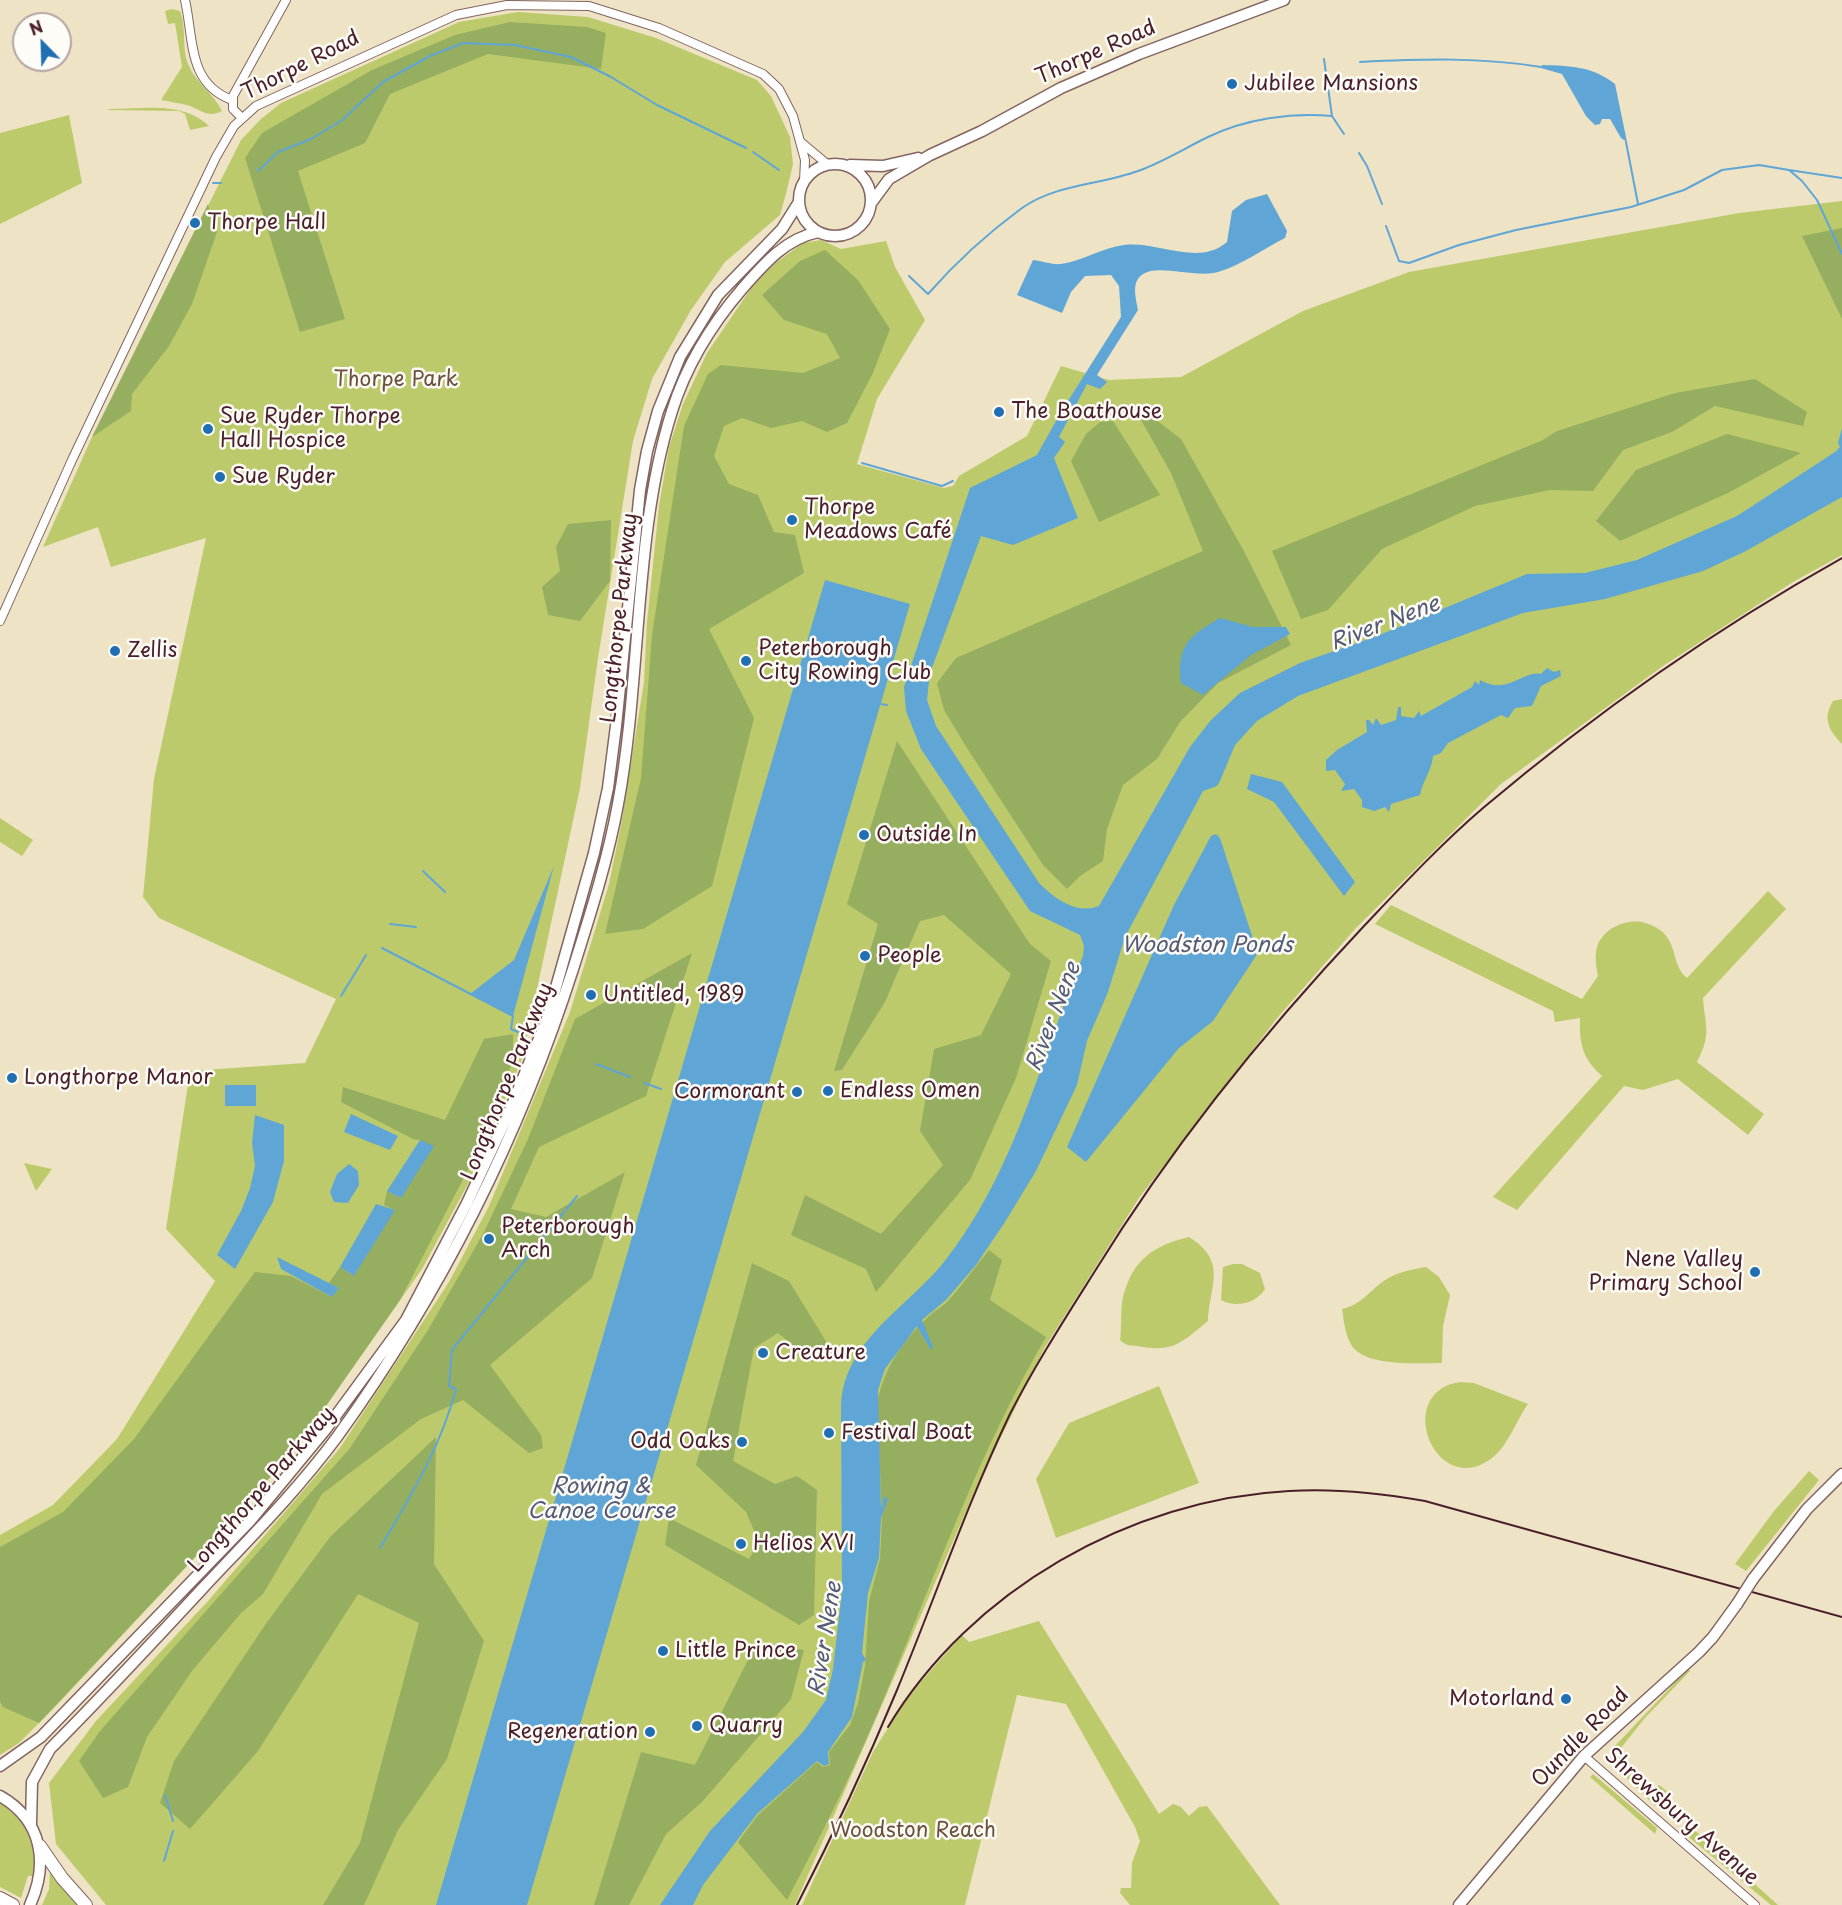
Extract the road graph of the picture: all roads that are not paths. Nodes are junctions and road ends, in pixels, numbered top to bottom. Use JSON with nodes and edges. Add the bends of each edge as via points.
{"nodes":[{"id":1,"x":185,"y":0,"type":"edge"},
{"id":2,"x":286,"y":0,"type":"edge"},
{"id":3,"x":1284,"y":0,"type":"edge"},
{"id":4,"x":232,"y":100,"type":"junction"},
{"id":5,"x":242,"y":118,"type":"junction"},
{"id":6,"x":801,"y":143,"type":"junction"},
{"id":7,"x":930,"y":155,"type":"junction"},
{"id":8,"x":827,"y":164,"type":"junction"},
{"id":9,"x":846,"y":165,"type":"junction"},
{"id":10,"x":804,"y":182,"type":"junction"},
{"id":11,"x":799,"y":202,"type":"junction"},
{"id":12,"x":872,"y":202,"type":"junction"},
{"id":13,"x":818,"y":232,"type":"junction"},
{"id":14,"x":0,"y":621,"type":"edge"},
{"id":15,"x":1842,"y":1474,"type":"edge"},
{"id":16,"x":1584,"y":1756,"type":"junction"},
{"id":17,"x":0,"y":1766,"type":"edge"},
{"id":18,"x":0,"y":1796,"type":"edge"},
{"id":19,"x":31,"y":1824,"type":"junction"},
{"id":20,"x":40,"y":1846,"type":"junction"},
{"id":21,"x":0,"y":1898,"type":"edge"},
{"id":22,"x":13,"y":1905,"type":"edge"},
{"id":23,"x":30,"y":1905,"type":"edge"},
{"id":24,"x":86,"y":1905,"type":"edge"},
{"id":25,"x":1459,"y":1905,"type":"edge"},
{"id":26,"x":1755,"y":1905,"type":"edge"}],
"edges":[{"from":1,"to":4,"type":"street","via":[[194,62],[214,90]]},
{"from":2,"to":4,"type":"street"},
{"from":3,"to":7,"type":"main road","name":"Thorpe Road","via":[[1100,70]]},
{"from":4,"to":5,"type":"street","via":[[233,109]]},
{"from":5,"to":6,"type":"street","name":"Thorpe Road","via":[[276,95],[456,15],[507,5],[562,4],[601,8],[633,18],[763,74],[784,95]]},
{"from":5,"to":14,"type":"street","name":"Thorpe Road","via":[[216,157]]},
{"from":6,"to":8,"type":"street"},
{"from":6,"to":10,"type":"street","name":"Thorpe Road"},
{"from":7,"to":9,"type":"main road","name":"Thorpe Road","via":[[883,166]]},
{"from":7,"to":12,"type":"main road","name":"Thorpe Road","via":[[889,179]]},
{"from":8,"to":9,"type":"main road"},
{"from":8,"to":10,"type":"main road"},
{"from":9,"to":12,"type":"main road","via":[[866,179]]},
{"from":10,"to":11,"type":"main road"},
{"from":11,"to":13,"type":"main road","via":[[806,222]]},
{"from":11,"to":17,"type":"main road","name":"Longthorpe Parkway","via":[[782,229],[718,295],[680,357],[658,411],[640,490],[616,726],[594,853],[547,1019],[467,1203],[406,1320],[326,1429],[250,1521],[41,1737]]},
{"from":12,"to":13,"type":"main road","via":[[868,216],[855,231],[836,237]]},
{"from":13,"to":19,"type":"main road","name":"Longthorpe Parkway","via":[[799,236],[766,261],[729,305],[699,350],[673,407],[652,489],[629,730],[602,880],[552,1036],[480,1204],[414,1324],[334,1440],[259,1529],[50,1749],[32,1782]]},
{"from":15,"to":16,"type":"main road","name":"Oundle Road","bridge":true,"via":[[1807,1509],[1713,1637]]},
{"from":16,"to":25,"type":"main road","name":"Oundle Road"},
{"from":16,"to":26,"type":"street","name":"Shrewsbury Avenue"},
{"from":18,"to":19,"type":"main road"},
{"from":19,"to":20,"type":"main road"},
{"from":20,"to":23,"type":"main road","via":[[42,1861]]},
{"from":20,"to":24,"type":"highway"},
{"from":21,"to":22,"type":"highway"}]}
